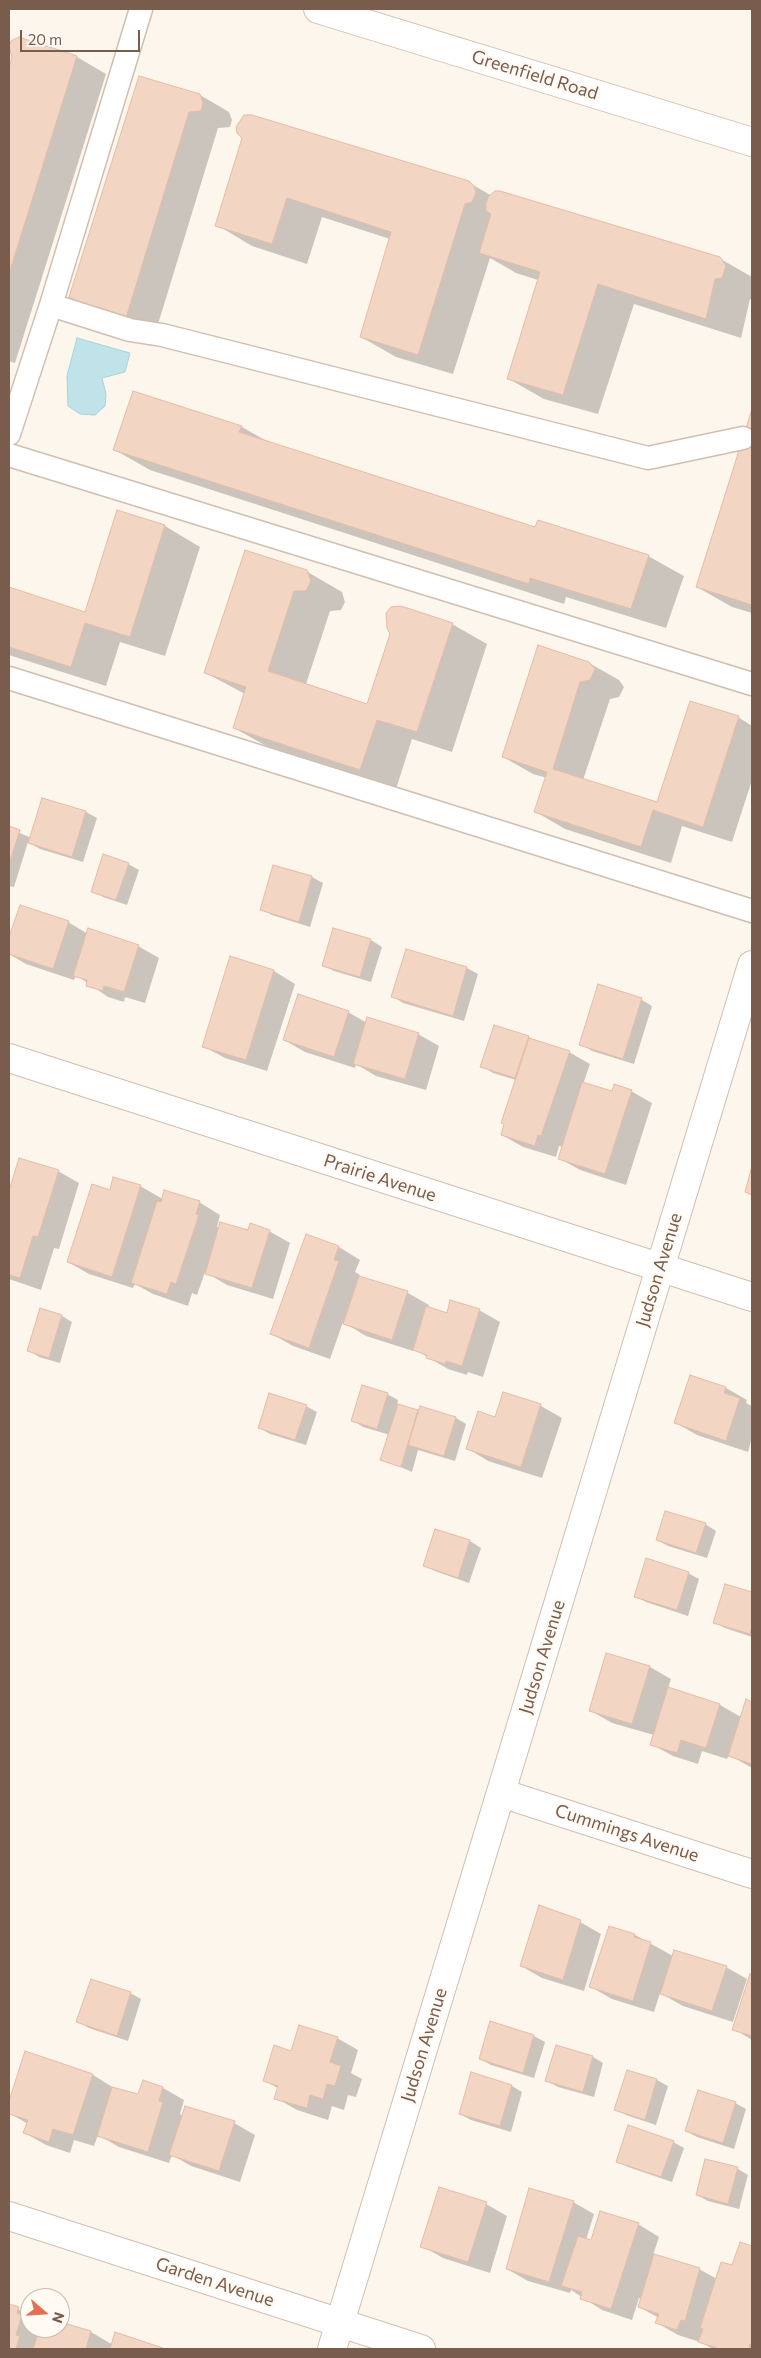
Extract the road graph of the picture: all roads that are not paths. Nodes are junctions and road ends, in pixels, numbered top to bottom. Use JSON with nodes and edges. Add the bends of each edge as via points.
{"nodes":[{"id":1,"x":141,"y":9,"type":"edge"},
{"id":2,"x":318,"y":9,"type":"edge"},
{"id":3,"x":752,"y":142,"type":"edge"},
{"id":4,"x":51,"y":306,"type":"junction"},
{"id":5,"x":11,"y":423,"type":"edge"},
{"id":6,"x":743,"y":438,"type":"dead end"},
{"id":7,"x":9,"y":455,"type":"edge"},
{"id":8,"x":9,"y":678,"type":"edge"},
{"id":9,"x":752,"y":684,"type":"edge"},
{"id":10,"x":752,"y":911,"type":"edge"},
{"id":11,"x":752,"y":965,"type":"edge"},
{"id":12,"x":9,"y":1058,"type":"edge"},
{"id":13,"x":660,"y":1268,"type":"junction"},
{"id":14,"x":752,"y":1297,"type":"edge"},
{"id":15,"x":501,"y":1793,"type":"junction"},
{"id":16,"x":752,"y":1874,"type":"edge"},
{"id":17,"x":9,"y":2216,"type":"edge"},
{"id":18,"x":340,"y":2323,"type":"junction"},
{"id":19,"x":332,"y":2349,"type":"edge"},
{"id":20,"x":421,"y":2349,"type":"edge"}],
"edges":[{"from":1,"to":4,"type":"lane"},
{"from":2,"to":3,"type":"street","name":"Greenfield Road"},
{"from":4,"to":5,"type":"lane"},
{"from":4,"to":6,"type":"lane","via":[[130,330],[162,335],[648,458]]},
{"from":7,"to":9,"type":"lane"},
{"from":8,"to":10,"type":"lane"},
{"from":11,"to":13,"type":"street","name":"Judson Avenue"},
{"from":12,"to":13,"type":"street","name":"Prairie Avenue"},
{"from":13,"to":14,"type":"street","name":"Prairie Avenue"},
{"from":13,"to":15,"type":"street","name":"Judson Avenue"},
{"from":15,"to":16,"type":"street","name":"Cummings Avenue"},
{"from":15,"to":18,"type":"street","name":"Judson Avenue"},
{"from":17,"to":18,"type":"street","name":"Garden Avenue"},
{"from":18,"to":19,"type":"street","name":"Judson Avenue"},
{"from":18,"to":20,"type":"street","name":"Garden Avenue"}]}
